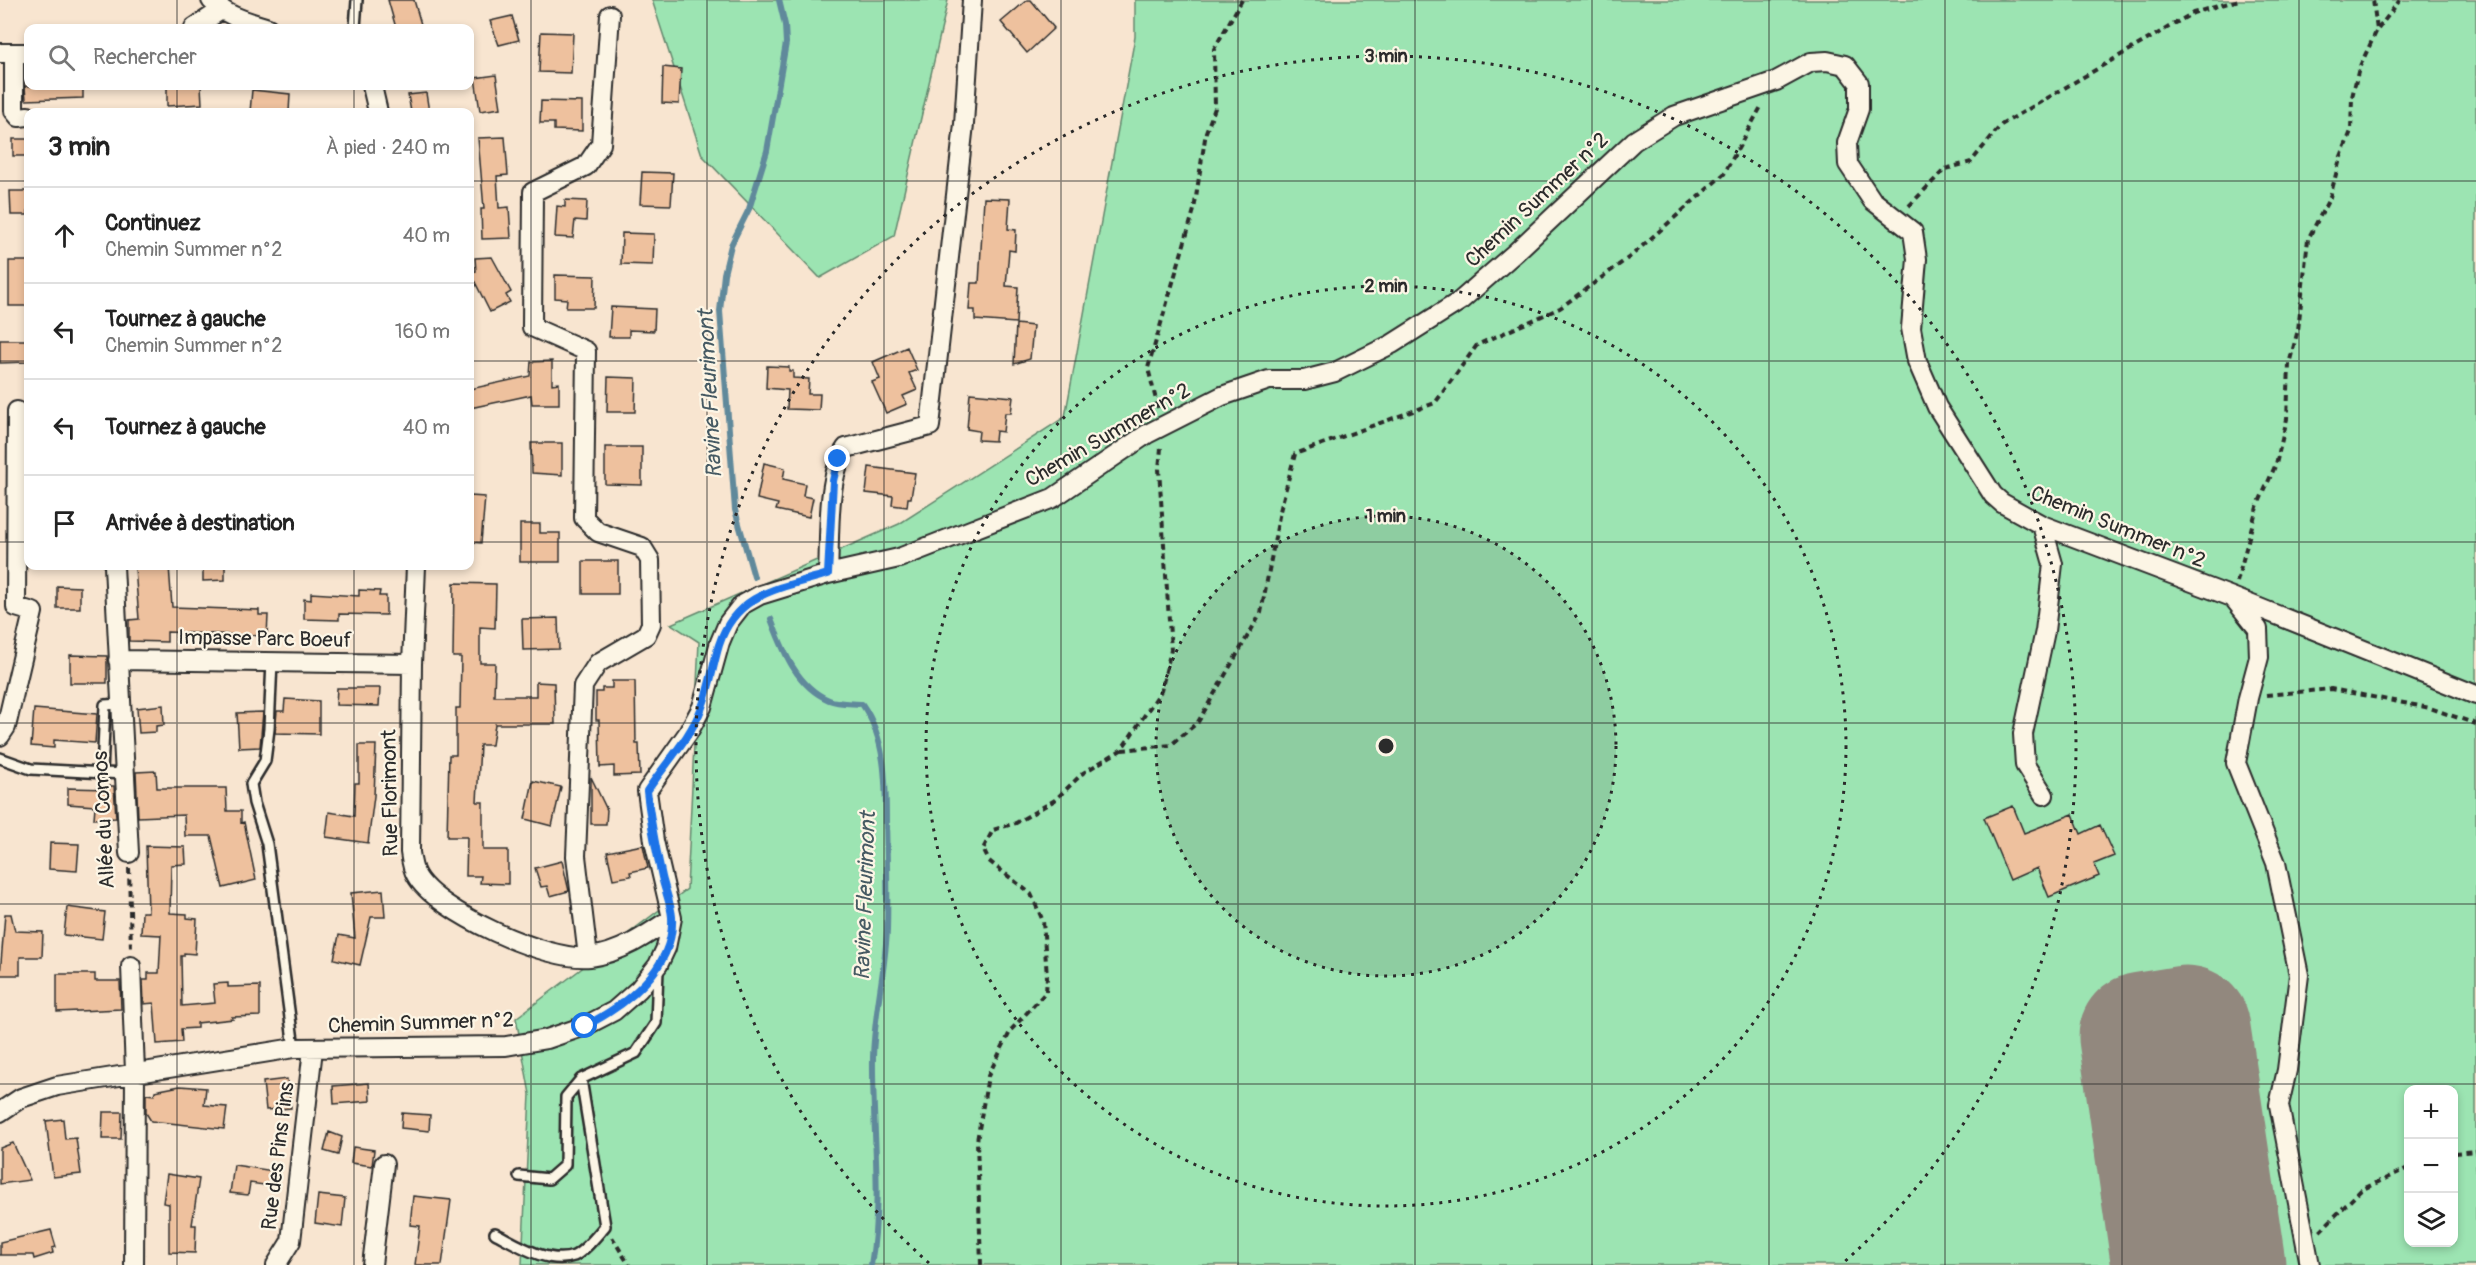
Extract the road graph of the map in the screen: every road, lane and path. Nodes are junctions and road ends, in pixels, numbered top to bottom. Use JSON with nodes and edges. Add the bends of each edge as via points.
{"nodes":[{"id":1,"x":357,"y":0,"type":"edge"},
{"id":2,"x":972,"y":0,"type":"edge"},
{"id":3,"x":1242,"y":0,"type":"edge"},
{"id":4,"x":2239,"y":0,"type":"edge"},
{"id":5,"x":2373,"y":0,"type":"edge"},
{"id":6,"x":2400,"y":0,"type":"edge"},
{"id":7,"x":216,"y":5,"type":"edge"},
{"id":8,"x":610,"y":15,"type":"dead end"},
{"id":9,"x":198,"y":24,"type":"edge"},
{"id":10,"x":259,"y":24,"type":"edge"},
{"id":11,"x":355,"y":24,"type":"edge"},
{"id":12,"x":2377,"y":30,"type":"junction"},
{"id":13,"x":14,"y":53,"type":"edge"},
{"id":14,"x":1776,"y":81,"type":"junction"},
{"id":15,"x":373,"y":90,"type":"edge"},
{"id":16,"x":377,"y":108,"type":"edge"},
{"id":17,"x":24,"y":116,"type":"edge"},
{"id":18,"x":1896,"y":220,"type":"junction"},
{"id":19,"x":15,"y":411,"type":"edge"},
{"id":20,"x":1163,"y":426,"type":"junction"},
{"id":21,"x":2042,"y":525,"type":"junction"},
{"id":22,"x":114,"y":570,"type":"edge"},
{"id":23,"x":416,"y":570,"type":"edge"},
{"id":24,"x":828,"y":574,"type":"junction"},
{"id":25,"x":2232,"y":597,"type":"junction"},
{"id":26,"x":118,"y":660,"type":"junction"},
{"id":27,"x":272,"y":661,"type":"junction"},
{"id":28,"x":412,"y":664,"type":"junction"},
{"id":29,"x":2476,"y":695,"type":"edge"},
{"id":30,"x":2247,"y":698,"type":"junction"},
{"id":31,"x":120,"y":704,"type":"junction"},
{"id":32,"x":2476,"y":724,"type":"edge"},
{"id":33,"x":0,"y":736,"type":"edge"},
{"id":34,"x":1121,"y":750,"type":"junction"},
{"id":35,"x":0,"y":758,"type":"edge"},
{"id":36,"x":102,"y":773,"type":"junction"},
{"id":37,"x":124,"y":774,"type":"junction"},
{"id":38,"x":2044,"y":795,"type":"dead end"},
{"id":39,"x":129,"y":854,"type":"joint"},
{"id":40,"x":672,"y":918,"type":"junction"},
{"id":41,"x":588,"y":957,"type":"junction"},
{"id":42,"x":658,"y":965,"type":"junction"},
{"id":43,"x":131,"y":966,"type":"joint"},
{"id":44,"x":294,"y":1048,"type":"junction"},
{"id":45,"x":313,"y":1048,"type":"junction"},
{"id":46,"x":135,"y":1072,"type":"junction"},
{"id":47,"x":581,"y":1079,"type":"junction"},
{"id":48,"x":0,"y":1113,"type":"edge"},
{"id":49,"x":2476,"y":1151,"type":"edge"},
{"id":50,"x":2458,"y":1153,"type":"edge"},
{"id":51,"x":384,"y":1164,"type":"dead end"},
{"id":52,"x":2404,"y":1170,"type":"edge"},
{"id":53,"x":519,"y":1176,"type":"dead end"},
{"id":54,"x":605,"y":1226,"type":"junction"},
{"id":55,"x":495,"y":1233,"type":"dead end"},
{"id":56,"x":2308,"y":1244,"type":"junction"},
{"id":57,"x":134,"y":1265,"type":"edge"},
{"id":58,"x":276,"y":1265,"type":"edge"},
{"id":59,"x":372,"y":1265,"type":"edge"},
{"id":60,"x":628,"y":1265,"type":"edge"},
{"id":61,"x":981,"y":1265,"type":"edge"},
{"id":62,"x":2310,"y":1265,"type":"edge"}],
"edges":[{"from":1,"to":11,"type":"lane"},
{"from":2,"to":24,"type":"street","via":[[964,124],[930,426],[846,448],[838,459],[833,481]]},
{"from":3,"to":20,"type":"path","via":[[1214,49],[1215,108],[1206,132],[1194,210],[1148,368]]},
{"from":4,"to":18,"type":"path","via":[[2193,13],[2001,125],[1971,162],[1945,169]]},
{"from":5,"to":12,"type":"path"},
{"from":6,"to":12,"type":"path"},
{"from":7,"to":9,"type":"street"},
{"from":7,"to":10,"type":"street"},
{"from":8,"to":41,"type":"street","via":[[601,144],[586,166],[534,192],[532,327],[586,351],[584,518],[598,532],[642,547],[650,560],[651,624],[646,635],[598,663],[583,686],[576,856]]},
{"from":12,"to":25,"type":"path","via":[[2359,69],[2352,97],[2351,131],[2330,196],[2308,238],[2298,330],[2289,364],[2287,419]]},
{"from":13,"to":17,"type":"street","via":[[14,111]]},
{"from":14,"to":18,"type":"street","name":"Chemin Summer n°2","via":[[1811,62],[1845,65],[1859,83],[1859,109],[1847,143],[1848,164],[1872,200]]},
{"from":14,"to":20,"type":"street","name":"Chemin Summer n°2","via":[[1674,116],[1634,141],[1460,301],[1392,344],[1335,372],[1304,380],[1269,380],[1222,396]]},
{"from":14,"to":34,"type":"path","via":[[1724,174],[1631,256],[1560,308],[1477,345],[1435,403],[1295,454],[1261,613],[1198,722],[1171,745]]},
{"from":15,"to":16,"type":"street"},
{"from":18,"to":21,"type":"street","name":"Chemin Summer n°2","via":[[1913,232],[1917,259],[1911,328],[1917,361],[1937,407],[1993,495]]},
{"from":19,"to":33,"type":"street","via":[[16,607],[33,612],[6,727]]},
{"from":20,"to":24,"type":"street","name":"Chemin Summer n°2","via":[[1053,498],[899,558]]},
{"from":20,"to":34,"type":"path","via":[[1159,469],[1171,650],[1161,691]]},
{"from":21,"to":25,"type":"street","name":"Chemin Summer n°2"},
{"from":21,"to":38,"type":"street","via":[[2053,564],[2045,631],[2023,734],[2025,765]]},
{"from":22,"to":26,"type":"street","name":"Allée du Comos"},
{"from":23,"to":28,"type":"street","name":"Rue Florimont"},
{"from":24,"to":40,"type":"street","name":"Chemin Summer n°2","via":[[760,595],[742,605],[720,642],[702,707],[647,791]]},
{"from":25,"to":29,"type":"street","name":"Chemin Summer n°2"},
{"from":25,"to":30,"type":"street","via":[[2258,629],[2259,657]]},
{"from":26,"to":27,"type":"street","name":"Impasse Parc Boeuf"},
{"from":26,"to":31,"type":"street","name":"Allée du Comos"},
{"from":27,"to":28,"type":"street","name":"Impasse Parc Boeuf"},
{"from":27,"to":44,"type":"lane","via":[[265,761],[251,784],[267,844]]},
{"from":28,"to":41,"type":"street","name":"Rue Florimont","via":[[410,852],[416,875],[438,899],[483,926],[554,954]]},
{"from":30,"to":32,"type":"path","via":[[2331,689],[2430,708]]},
{"from":30,"to":56,"type":"street","via":[[2236,763],[2276,863],[2299,975],[2279,1106]]},
{"from":31,"to":36,"type":"lane","via":[[105,705]]},
{"from":31,"to":37,"type":"street","name":"Allée du Comos"},
{"from":34,"to":61,"type":"path","via":[[1083,773],[1055,800],[1016,823],[993,830],[983,849],[989,861],[1031,894],[1043,921],[1047,977],[1046,993],[1011,1030],[988,1076],[977,1141]]},
{"from":35,"to":36,"type":"lane","via":[[31,769]]},
{"from":36,"to":37,"type":"lane"},
{"from":37,"to":39,"type":"street","name":"Allée du Comos"},
{"from":39,"to":43,"type":"path","name":"Allée du Comos"},
{"from":40,"to":41,"type":"street","name":"Rue Florimont","via":[[628,945]]},
{"from":40,"to":42,"type":"street","name":"Chemin Summer n°2"},
{"from":42,"to":45,"type":"street","name":"Chemin Summer n°2","via":[[614,1011],[547,1039],[506,1046]]},
{"from":42,"to":47,"type":"lane","via":[[656,1023],[636,1053]]},
{"from":43,"to":46,"type":"street"},
{"from":44,"to":45,"type":"street","name":"Chemin Summer n°2"},
{"from":44,"to":46,"type":"street","name":"Chemin Summer n°2"},
{"from":45,"to":58,"type":"street","name":"Rue des Pins Pins","via":[[291,1241]]},
{"from":46,"to":48,"type":"street","name":"Chemin Summer n°2","via":[[57,1086],[21,1098]]},
{"from":46,"to":57,"type":"street"},
{"from":47,"to":53,"type":"lane","via":[[566,1097],[565,1165],[549,1179]]},
{"from":47,"to":54,"type":"lane"},
{"from":49,"to":50,"type":"path"},
{"from":51,"to":59,"type":"street"},
{"from":52,"to":56,"type":"path","via":[[2361,1190]]},
{"from":54,"to":55,"type":"lane","via":[[575,1256],[554,1260]]},
{"from":54,"to":60,"type":"path"},
{"from":56,"to":62,"type":"street"}]}
